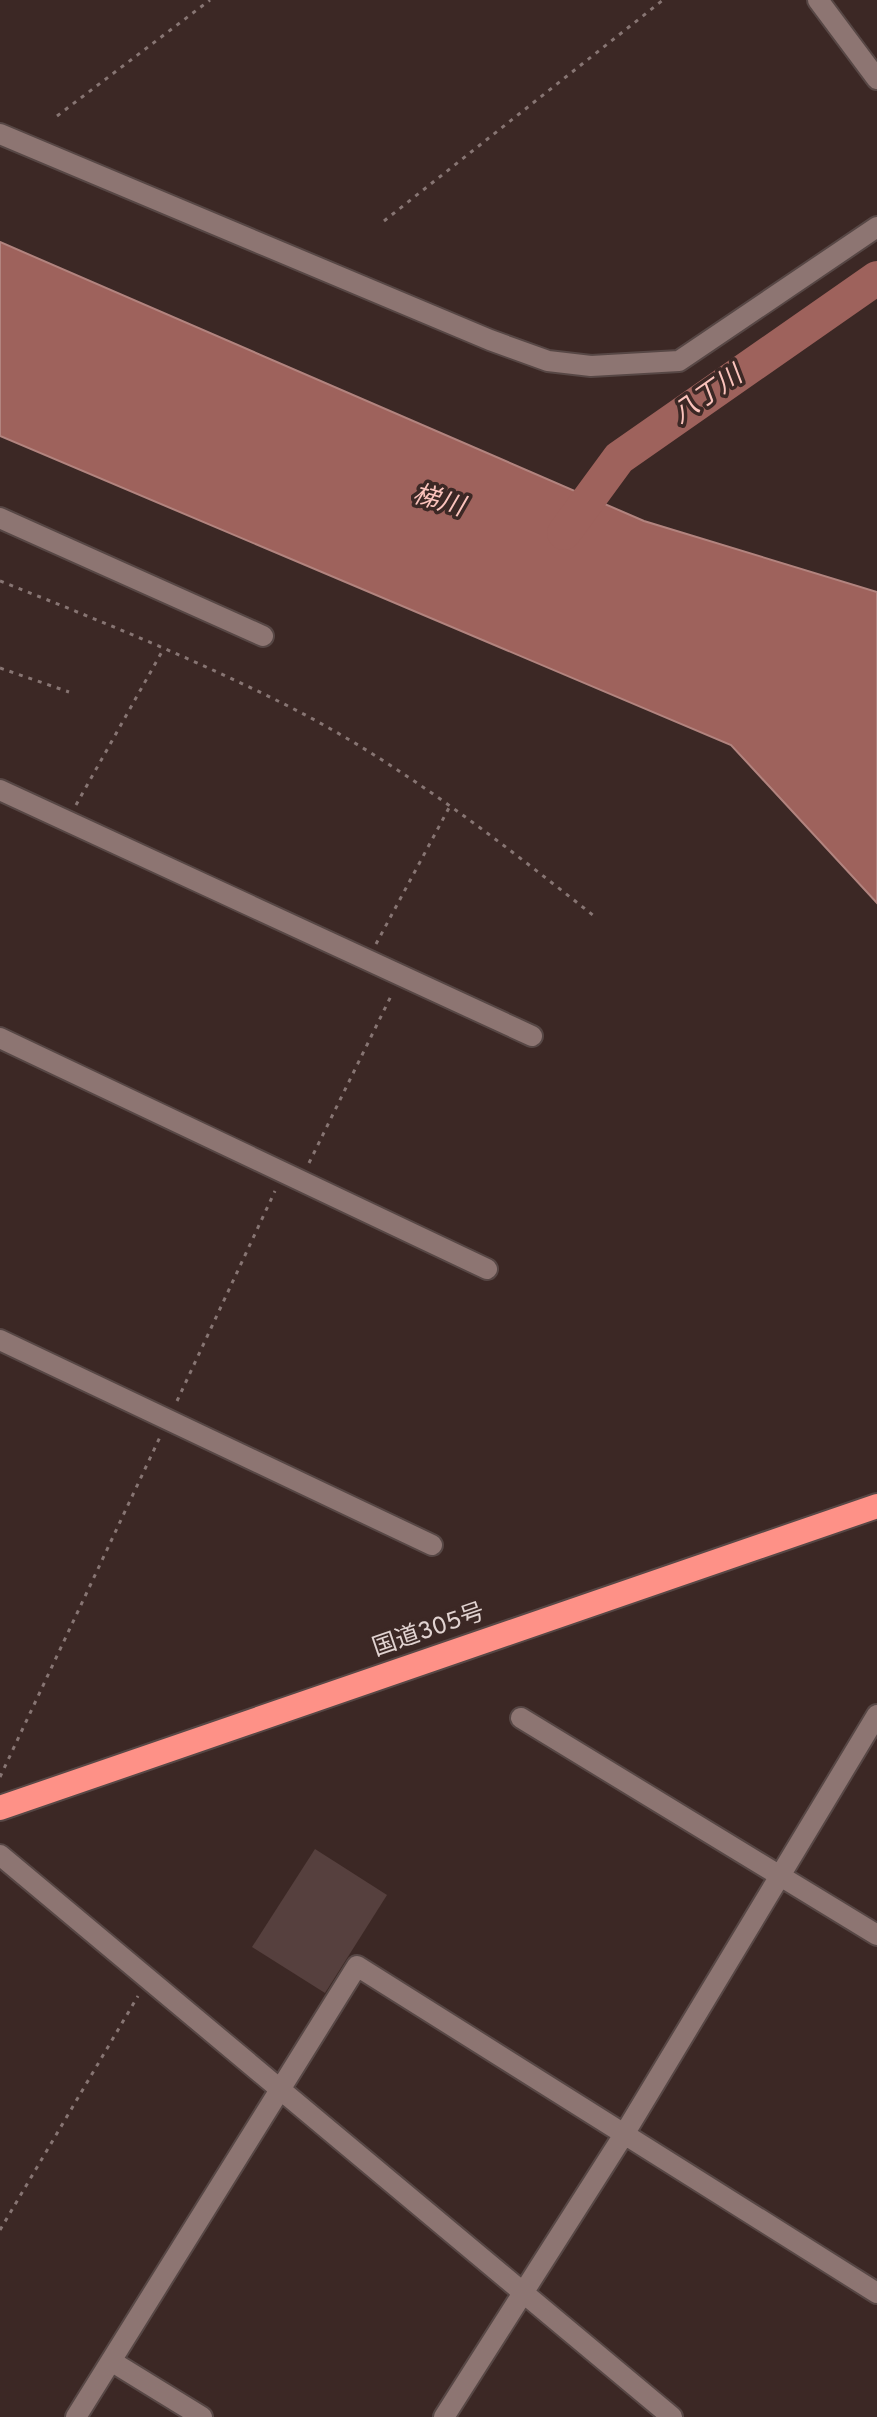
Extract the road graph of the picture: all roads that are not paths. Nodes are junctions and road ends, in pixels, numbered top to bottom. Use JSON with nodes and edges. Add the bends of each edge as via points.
{"nodes":[{"id":1,"x":818,"y":0,"type":"edge"},
{"id":2,"x":877,"y":79,"type":"edge"},
{"id":3,"x":0,"y":134,"type":"edge"},
{"id":4,"x":877,"y":227,"type":"edge"},
{"id":5,"x":0,"y":518,"type":"edge"},
{"id":6,"x":263,"y":636,"type":"dead end"},
{"id":7,"x":0,"y":790,"type":"edge"},
{"id":8,"x":532,"y":1036,"type":"dead end"},
{"id":9,"x":0,"y":1038,"type":"edge"},
{"id":10,"x":487,"y":1269,"type":"dead end"},
{"id":11,"x":0,"y":1340,"type":"edge"},
{"id":12,"x":877,"y":1506,"type":"edge"},
{"id":13,"x":432,"y":1545,"type":"dead end"},
{"id":14,"x":877,"y":1715,"type":"edge"},
{"id":15,"x":521,"y":1718,"type":"dead end"},
{"id":16,"x":0,"y":1808,"type":"edge"},
{"id":17,"x":0,"y":1855,"type":"edge"},
{"id":18,"x":779,"y":1873,"type":"junction"},
{"id":19,"x":877,"y":1935,"type":"edge"},
{"id":20,"x":280,"y":2087,"type":"junction"},
{"id":21,"x":623,"y":2136,"type":"junction"},
{"id":22,"x":523,"y":2292,"type":"junction"},
{"id":23,"x":877,"y":2293,"type":"edge"},
{"id":24,"x":111,"y":2361,"type":"junction"},
{"id":25,"x":76,"y":2417,"type":"edge"},
{"id":26,"x":202,"y":2417,"type":"edge"},
{"id":27,"x":444,"y":2417,"type":"edge"},
{"id":28,"x":672,"y":2417,"type":"edge"}],
"edges":[{"from":1,"to":2,"type":"street"},
{"from":3,"to":4,"type":"street","via":[[490,340],[548,361],[591,366],[679,361]]},
{"from":5,"to":6,"type":"street"},
{"from":7,"to":8,"type":"street"},
{"from":9,"to":10,"type":"street"},
{"from":11,"to":13,"type":"street"},
{"from":12,"to":16,"type":"highway","name":"国道305号"},
{"from":14,"to":18,"type":"street"},
{"from":15,"to":18,"type":"street"},
{"from":17,"to":20,"type":"street"},
{"from":18,"to":19,"type":"street"},
{"from":18,"to":21,"type":"street"},
{"from":20,"to":21,"type":"street","via":[[357,1966]]},
{"from":20,"to":22,"type":"street"},
{"from":20,"to":24,"type":"street"},
{"from":21,"to":22,"type":"street"},
{"from":21,"to":23,"type":"street"},
{"from":22,"to":27,"type":"street"},
{"from":22,"to":28,"type":"street"},
{"from":24,"to":25,"type":"street"},
{"from":24,"to":26,"type":"street"}]}
